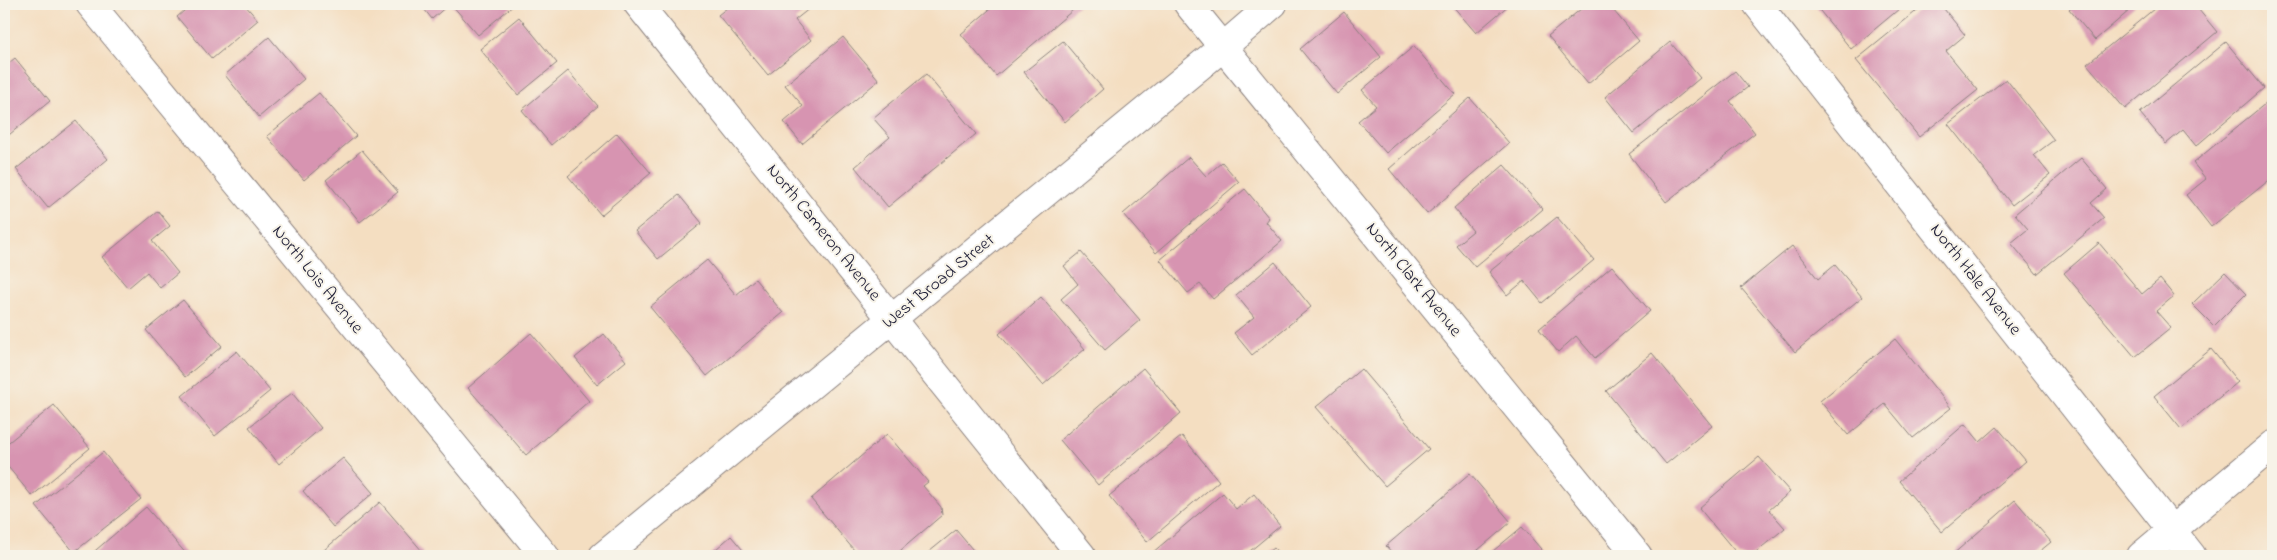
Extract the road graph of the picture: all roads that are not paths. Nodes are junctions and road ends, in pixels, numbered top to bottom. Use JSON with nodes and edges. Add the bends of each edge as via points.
{"nodes":[{"id":1,"x":90,"y":4,"type":"edge"},
{"id":2,"x":638,"y":4,"type":"edge"},
{"id":3,"x":1188,"y":4,"type":"edge"},
{"id":4,"x":1272,"y":4,"type":"edge"},
{"id":5,"x":1757,"y":4,"type":"edge"},
{"id":6,"x":1223,"y":47,"type":"junction"},
{"id":7,"x":893,"y":319,"type":"junction"},
{"id":8,"x":2273,"y":445,"type":"edge"},
{"id":9,"x":2171,"y":530,"type":"junction"},
{"id":10,"x":545,"y":556,"type":"edge"},
{"id":11,"x":603,"y":556,"type":"edge"},
{"id":12,"x":1082,"y":556,"type":"edge"},
{"id":13,"x":1638,"y":556,"type":"edge"},
{"id":14,"x":2141,"y":556,"type":"edge"},
{"id":15,"x":2192,"y":556,"type":"edge"}],
"edges":[{"from":1,"to":10,"type":"street","name":"North Lois Avenue"},
{"from":2,"to":7,"type":"street","name":"North Cameron Avenue"},
{"from":3,"to":6,"type":"street","name":"North Clark Avenue"},
{"from":4,"to":6,"type":"street","name":"West Broad Street"},
{"from":5,"to":9,"type":"street","name":"North Hale Avenue"},
{"from":6,"to":7,"type":"street","name":"West Broad Street"},
{"from":6,"to":13,"type":"street","name":"North Clark Avenue"},
{"from":7,"to":11,"type":"street","name":"West Broad Street"},
{"from":7,"to":12,"type":"street","name":"North Cameron Avenue"},
{"from":8,"to":9,"type":"street"},
{"from":9,"to":14,"type":"street"},
{"from":9,"to":15,"type":"street","name":"North Hale Avenue"}]}
